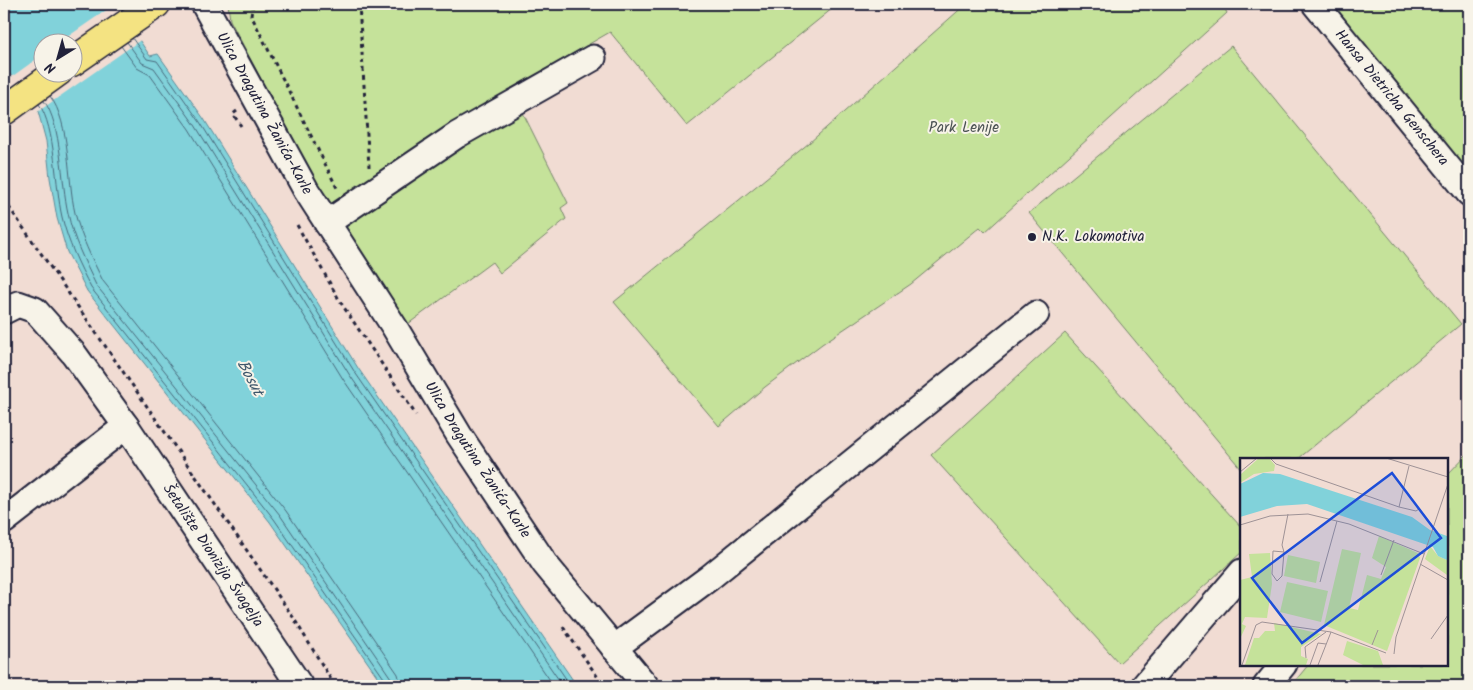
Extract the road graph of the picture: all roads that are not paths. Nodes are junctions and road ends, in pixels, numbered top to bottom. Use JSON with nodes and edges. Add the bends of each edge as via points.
{"nodes":[{"id":1,"x":204,"y":4,"type":"edge"},
{"id":2,"x":1315,"y":4,"type":"edge"},
{"id":3,"x":151,"y":7,"type":"edge"},
{"id":4,"x":82,"y":55,"type":"edge"},
{"id":5,"x":593,"y":58,"type":"dead end"},
{"id":6,"x":44,"y":82,"type":"edge"},
{"id":7,"x":6,"y":109,"type":"edge"},
{"id":8,"x":1469,"y":193,"type":"edge"},
{"id":9,"x":327,"y":223,"type":"junction"},
{"id":10,"x":4,"y":311,"type":"edge"},
{"id":11,"x":1036,"y":314,"type":"dead end"},
{"id":12,"x":126,"y":426,"type":"junction"},
{"id":13,"x":4,"y":520,"type":"edge"},
{"id":14,"x":1240,"y":574,"type":"edge"},
{"id":15,"x":614,"y":648,"type":"junction"},
{"id":16,"x":1283,"y":665,"type":"edge"},
{"id":17,"x":300,"y":686,"type":"edge"},
{"id":18,"x":646,"y":686,"type":"edge"},
{"id":19,"x":1144,"y":686,"type":"edge"},
{"id":20,"x":1266,"y":686,"type":"edge"}],
"edges":[{"from":1,"to":9,"type":"street","name":"Ulica Dragutina Žanića-Karle"},
{"from":2,"to":8,"type":"street","name":"Hansa Dietricha Genschera"},
{"from":3,"to":4,"type":"main road"},
{"from":5,"to":9,"type":"street","via":[[457,135]]},
{"from":6,"to":7,"type":"main road"},
{"from":9,"to":15,"type":"street","name":"Ulica Dragutina Žanića-Karle","via":[[458,435],[545,564]]},
{"from":10,"to":12,"type":"street","name":"Šetalište Dionizija Švagelja","via":[[18,304],[35,310],[74,354]]},
{"from":11,"to":15,"type":"street","via":[[709,578]]},
{"from":12,"to":13,"type":"street"},
{"from":12,"to":17,"type":"street","name":"Šetalište Dionizija Švagelja"},
{"from":14,"to":19,"type":"street"},
{"from":15,"to":18,"type":"street","name":"Ulica Dragutina Žanića-Karle"},
{"from":16,"to":20,"type":"street"}]}
